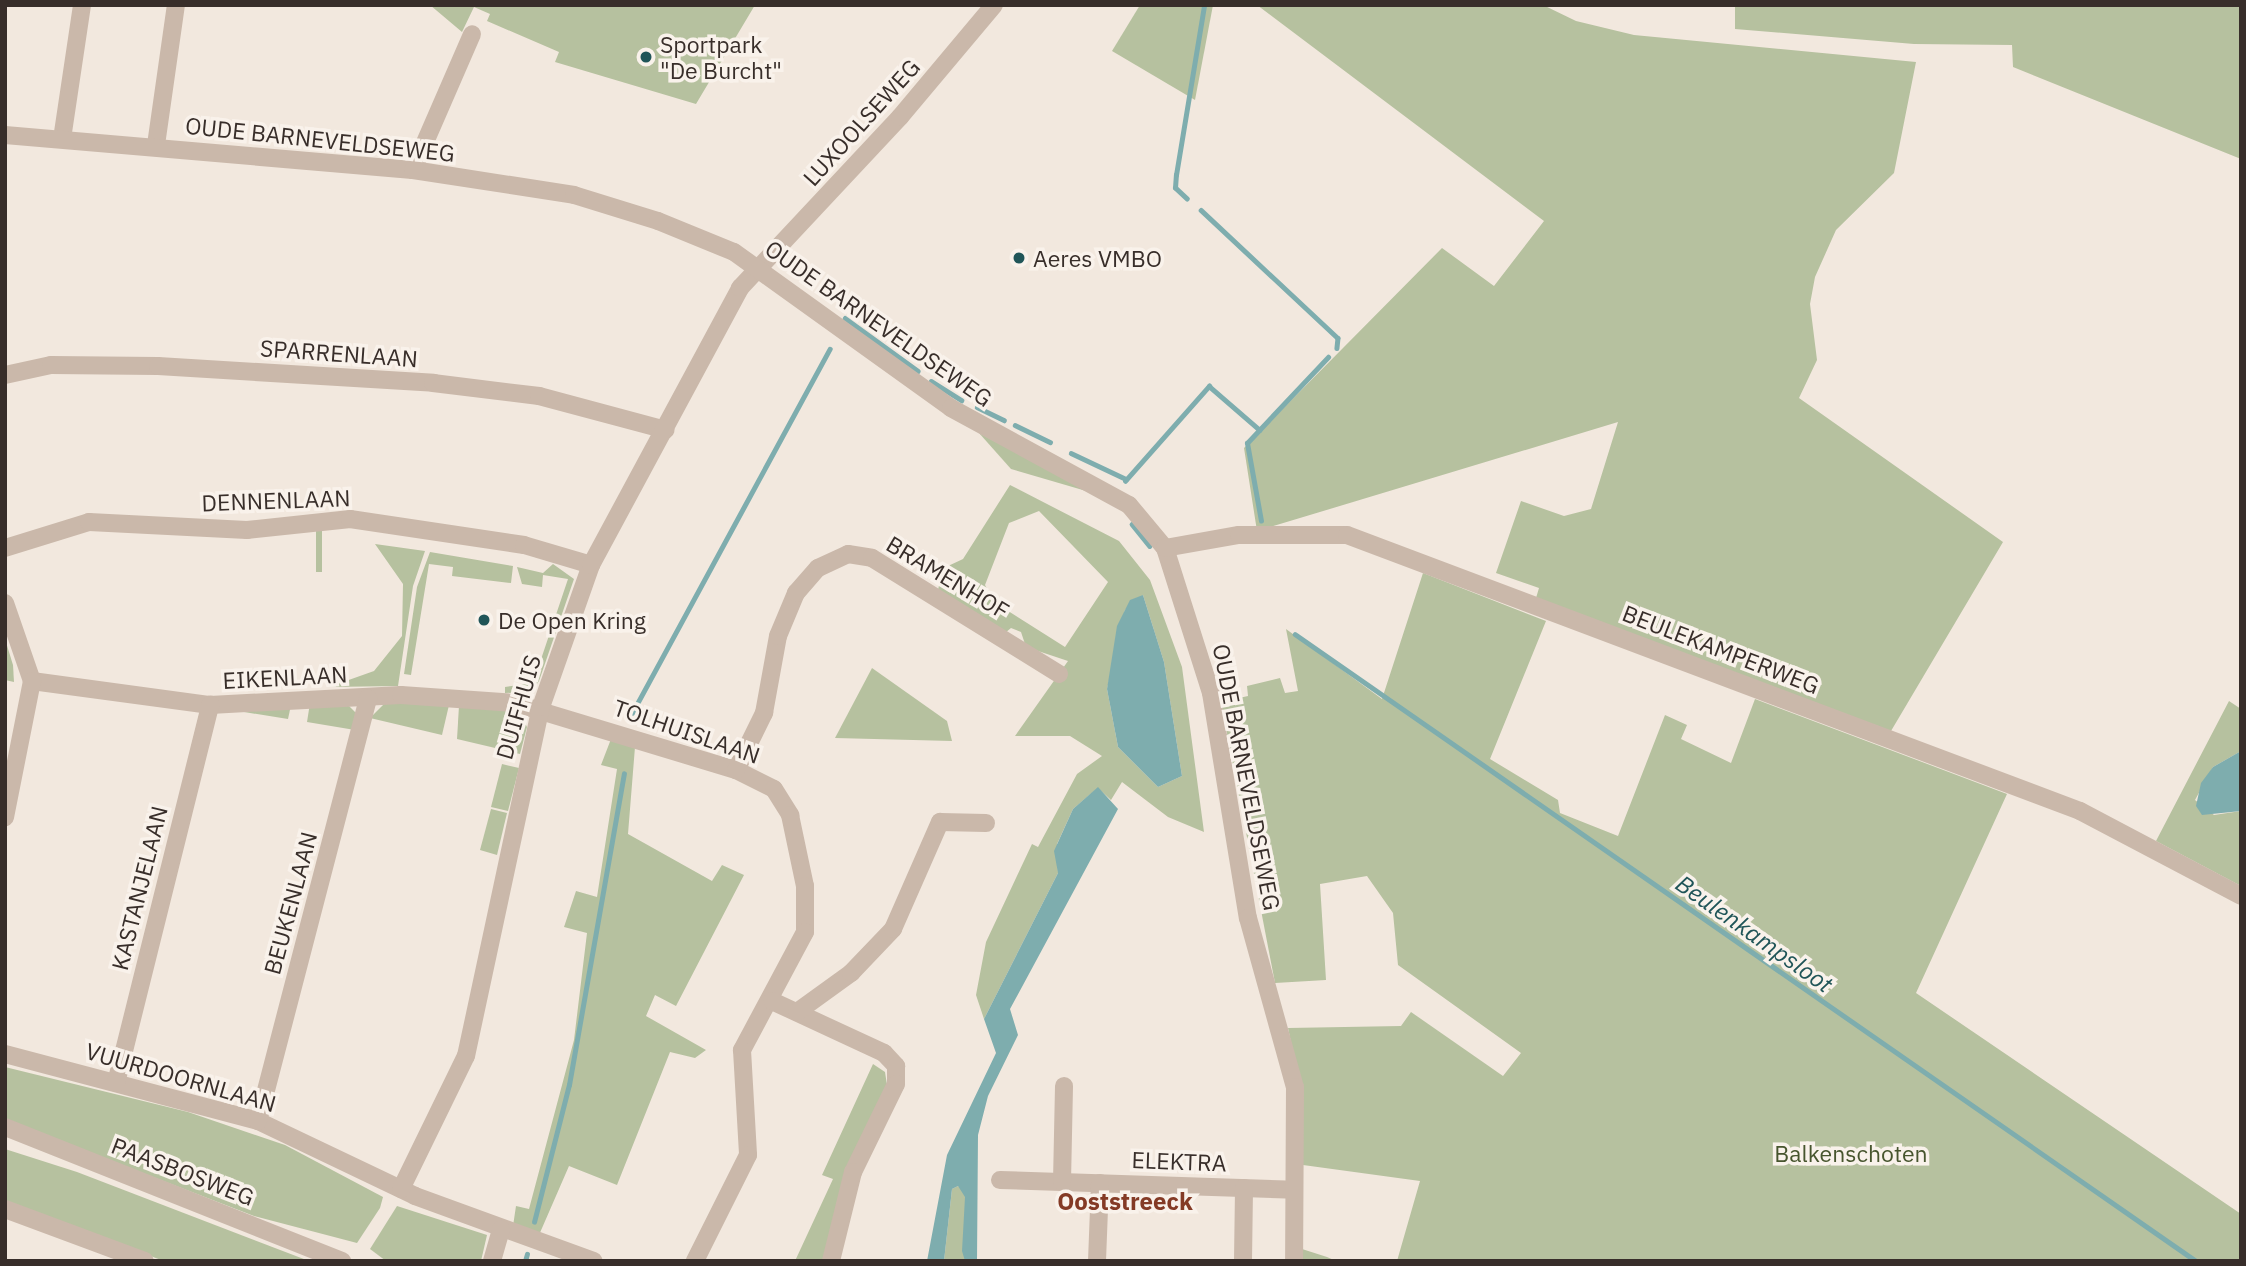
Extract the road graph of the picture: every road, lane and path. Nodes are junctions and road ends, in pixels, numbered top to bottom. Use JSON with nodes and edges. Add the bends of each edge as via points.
{"nodes":[{"id":1,"x":82,"y":5,"type":"edge"},
{"id":2,"x":176,"y":5,"type":"edge"},
{"id":3,"x":994,"y":5,"type":"edge"},
{"id":4,"x":472,"y":34,"type":"dead end"},
{"id":5,"x":5,"y":135,"type":"edge"},
{"id":6,"x":62,"y":139,"type":"junction"},
{"id":7,"x":156,"y":145,"type":"junction"},
{"id":8,"x":412,"y":170,"type":"junction"},
{"id":9,"x":760,"y":268,"type":"junction"},
{"id":10,"x":5,"y":375,"type":"edge"},
{"id":11,"x":666,"y":430,"type":"junction"},
{"id":12,"x":5,"y":548,"type":"edge"},
{"id":13,"x":1165,"y":548,"type":"junction"},
{"id":14,"x":591,"y":565,"type":"junction"},
{"id":15,"x":5,"y":603,"type":"edge"},
{"id":16,"x":1059,"y":674,"type":"dead end"},
{"id":17,"x":32,"y":681,"type":"junction"},
{"id":18,"x":368,"y":698,"type":"junction"},
{"id":19,"x":210,"y":705,"type":"junction"},
{"id":20,"x":541,"y":707,"type":"junction"},
{"id":21,"x":736,"y":770,"type":"junction"},
{"id":22,"x":5,"y":817,"type":"edge"},
{"id":23,"x":986,"y":823,"type":"dead end"},
{"id":24,"x":2241,"y":897,"type":"edge"},
{"id":25,"x":772,"y":1001,"type":"junction"},
{"id":26,"x":797,"y":1012,"type":"junction"},
{"id":27,"x":5,"y":1054,"type":"edge"},
{"id":28,"x":116,"y":1083,"type":"junction"},
{"id":29,"x":1064,"y":1086,"type":"dead end"},
{"id":30,"x":258,"y":1121,"type":"junction"},
{"id":31,"x":5,"y":1127,"type":"edge"},
{"id":32,"x":1000,"y":1180,"type":"dead end"},
{"id":33,"x":1062,"y":1182,"type":"junction"},
{"id":34,"x":1100,"y":1183,"type":"junction"},
{"id":35,"x":1244,"y":1188,"type":"junction"},
{"id":36,"x":1294,"y":1190,"type":"junction"},
{"id":37,"x":408,"y":1193,"type":"junction"},
{"id":38,"x":5,"y":1209,"type":"edge"},
{"id":39,"x":501,"y":1229,"type":"junction"},
{"id":40,"x":145,"y":1261,"type":"edge"},
{"id":41,"x":342,"y":1261,"type":"edge"},
{"id":42,"x":492,"y":1261,"type":"edge"},
{"id":43,"x":594,"y":1261,"type":"edge"},
{"id":44,"x":695,"y":1261,"type":"edge"},
{"id":45,"x":831,"y":1261,"type":"edge"},
{"id":46,"x":1097,"y":1261,"type":"edge"},
{"id":47,"x":1243,"y":1261,"type":"edge"},
{"id":48,"x":1294,"y":1261,"type":"edge"}],
"edges":[{"from":1,"to":6,"type":"street"},
{"from":2,"to":7,"type":"street"},
{"from":3,"to":9,"type":"street","name":"LUXOOLSEWEG"},
{"from":4,"to":8,"type":"street"},
{"from":5,"to":6,"type":"street","name":"OUDE BARNEVELDSEWEG"},
{"from":6,"to":7,"type":"street","name":"OUDE BARNEVELDSEWEG"},
{"from":7,"to":8,"type":"street","name":"OUDE BARNEVELDSEWEG"},
{"from":8,"to":9,"type":"street","name":"OUDE BARNEVELDSEWEG","via":[[574,195],[658,221]]},
{"from":9,"to":11,"type":"street","name":"DUIFHUIS","via":[[740,288]]},
{"from":9,"to":13,"type":"street","name":"OUDE BARNEVELDSEWEG","via":[[951,408],[1104,488],[1142,518]]},
{"from":10,"to":11,"type":"street","name":"SPARRENLAAN","via":[[51,365],[158,366],[433,383],[539,396]]},
{"from":11,"to":14,"type":"street","name":"DUIFHUIS"},
{"from":12,"to":14,"type":"street","name":"DENNENLAAN","via":[[89,522],[247,530],[350,519],[524,545]]},
{"from":13,"to":24,"type":"street","name":"BEULEKAMPERWEG","via":[[1239,535],[1347,535],[2080,810]]},
{"from":13,"to":36,"type":"street","name":"OUDE BARNEVELDSEWEG","via":[[1211,693],[1248,918],[1295,1087]]},
{"from":14,"to":20,"type":"street","name":"DUIFHUIS"},
{"from":15,"to":17,"type":"street"},
{"from":16,"to":21,"type":"street","name":"BRAMENHOF","via":[[873,558],[848,554],[818,568],[796,593],[778,635],[764,713]]},
{"from":17,"to":19,"type":"street","name":"EIKENLAAN"},
{"from":17,"to":22,"type":"street"},
{"from":18,"to":19,"type":"street","name":"EIKENLAAN"},
{"from":18,"to":20,"type":"street","name":"EIKENLAAN","via":[[401,695]]},
{"from":18,"to":30,"type":"street","name":"BEUKENLAAN"},
{"from":19,"to":28,"type":"street","name":"KASTANJELAAN"},
{"from":20,"to":21,"type":"street","name":"TOLHUISLAAN"},
{"from":20,"to":37,"type":"street","name":"DUIFHUIS","via":[[466,1056]]},
{"from":21,"to":25,"type":"street","name":"TOLHUISLAAN","via":[[793,802],[805,886],[805,932]]},
{"from":23,"to":26,"type":"street","via":[[940,822],[893,929],[851,973]]},
{"from":25,"to":26,"type":"street"},
{"from":25,"to":44,"type":"street","name":"TOLHUISLAAN","via":[[742,1050],[748,1155]]},
{"from":26,"to":45,"type":"street","via":[[884,1054],[898,1075],[853,1172]]},
{"from":27,"to":28,"type":"street","name":"VUURDOORNLAAN"},
{"from":28,"to":30,"type":"street","name":"VUURDOORNLAAN"},
{"from":29,"to":33,"type":"street"},
{"from":30,"to":37,"type":"street","name":"VUURDOORNLAAN"},
{"from":31,"to":41,"type":"street","name":"PAASBOSWEG"},
{"from":32,"to":33,"type":"street","name":"ELEKTRA"},
{"from":33,"to":34,"type":"street","name":"ELEKTRA"},
{"from":34,"to":35,"type":"street","name":"ELEKTRA"},
{"from":34,"to":46,"type":"street"},
{"from":35,"to":36,"type":"street","name":"ELEKTRA"},
{"from":35,"to":47,"type":"street"},
{"from":36,"to":48,"type":"street","name":"OUDE BARNEVELDSEWEG"},
{"from":37,"to":39,"type":"street"},
{"from":38,"to":40,"type":"street"},
{"from":39,"to":42,"type":"street"},
{"from":39,"to":43,"type":"street"}]}
